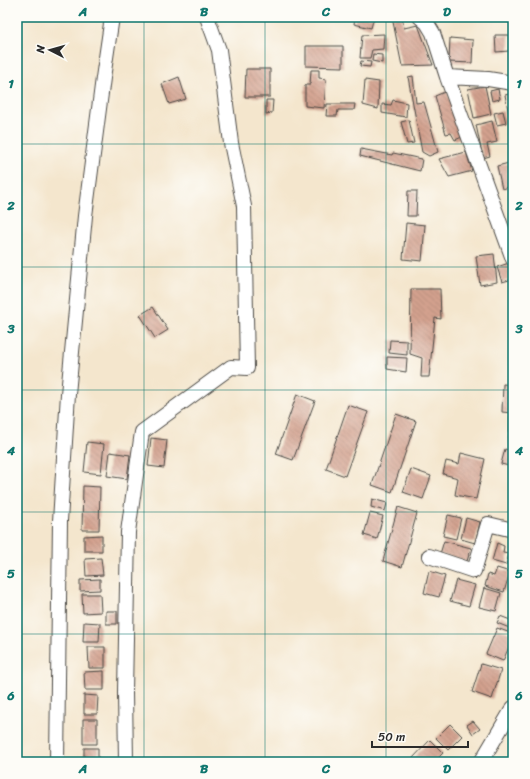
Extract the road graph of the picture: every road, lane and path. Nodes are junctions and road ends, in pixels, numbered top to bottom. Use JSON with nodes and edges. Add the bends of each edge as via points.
{"nodes":[{"id":1,"x":112,"y":17,"type":"edge"},
{"id":2,"x":207,"y":17,"type":"edge"},
{"id":3,"x":420,"y":17,"type":"edge"},
{"id":4,"x":447,"y":77,"type":"junction"},
{"id":5,"x":513,"y":83,"type":"edge"},
{"id":6,"x":513,"y":259,"type":"edge"},
{"id":7,"x":513,"y":530,"type":"edge"},
{"id":8,"x":429,"y":556,"type":"dead end"},
{"id":9,"x":513,"y":708,"type":"edge"},
{"id":10,"x":57,"y":762,"type":"edge"},
{"id":11,"x":126,"y":762,"type":"edge"},
{"id":12,"x":481,"y":762,"type":"edge"}],
"edges":[{"from":1,"to":10,"type":"street","via":[[85,216],[68,394],[60,521]]},
{"from":2,"to":11,"type":"street","via":[[219,50],[231,143],[244,206],[247,368],[231,366],[142,432],[128,532]]},
{"from":3,"to":4,"type":"street","via":[[433,33]]},
{"from":4,"to":5,"type":"street"},
{"from":4,"to":6,"type":"street"},
{"from":7,"to":8,"type":"street","via":[[488,524],[474,571]]},
{"from":9,"to":12,"type":"street"}]}
